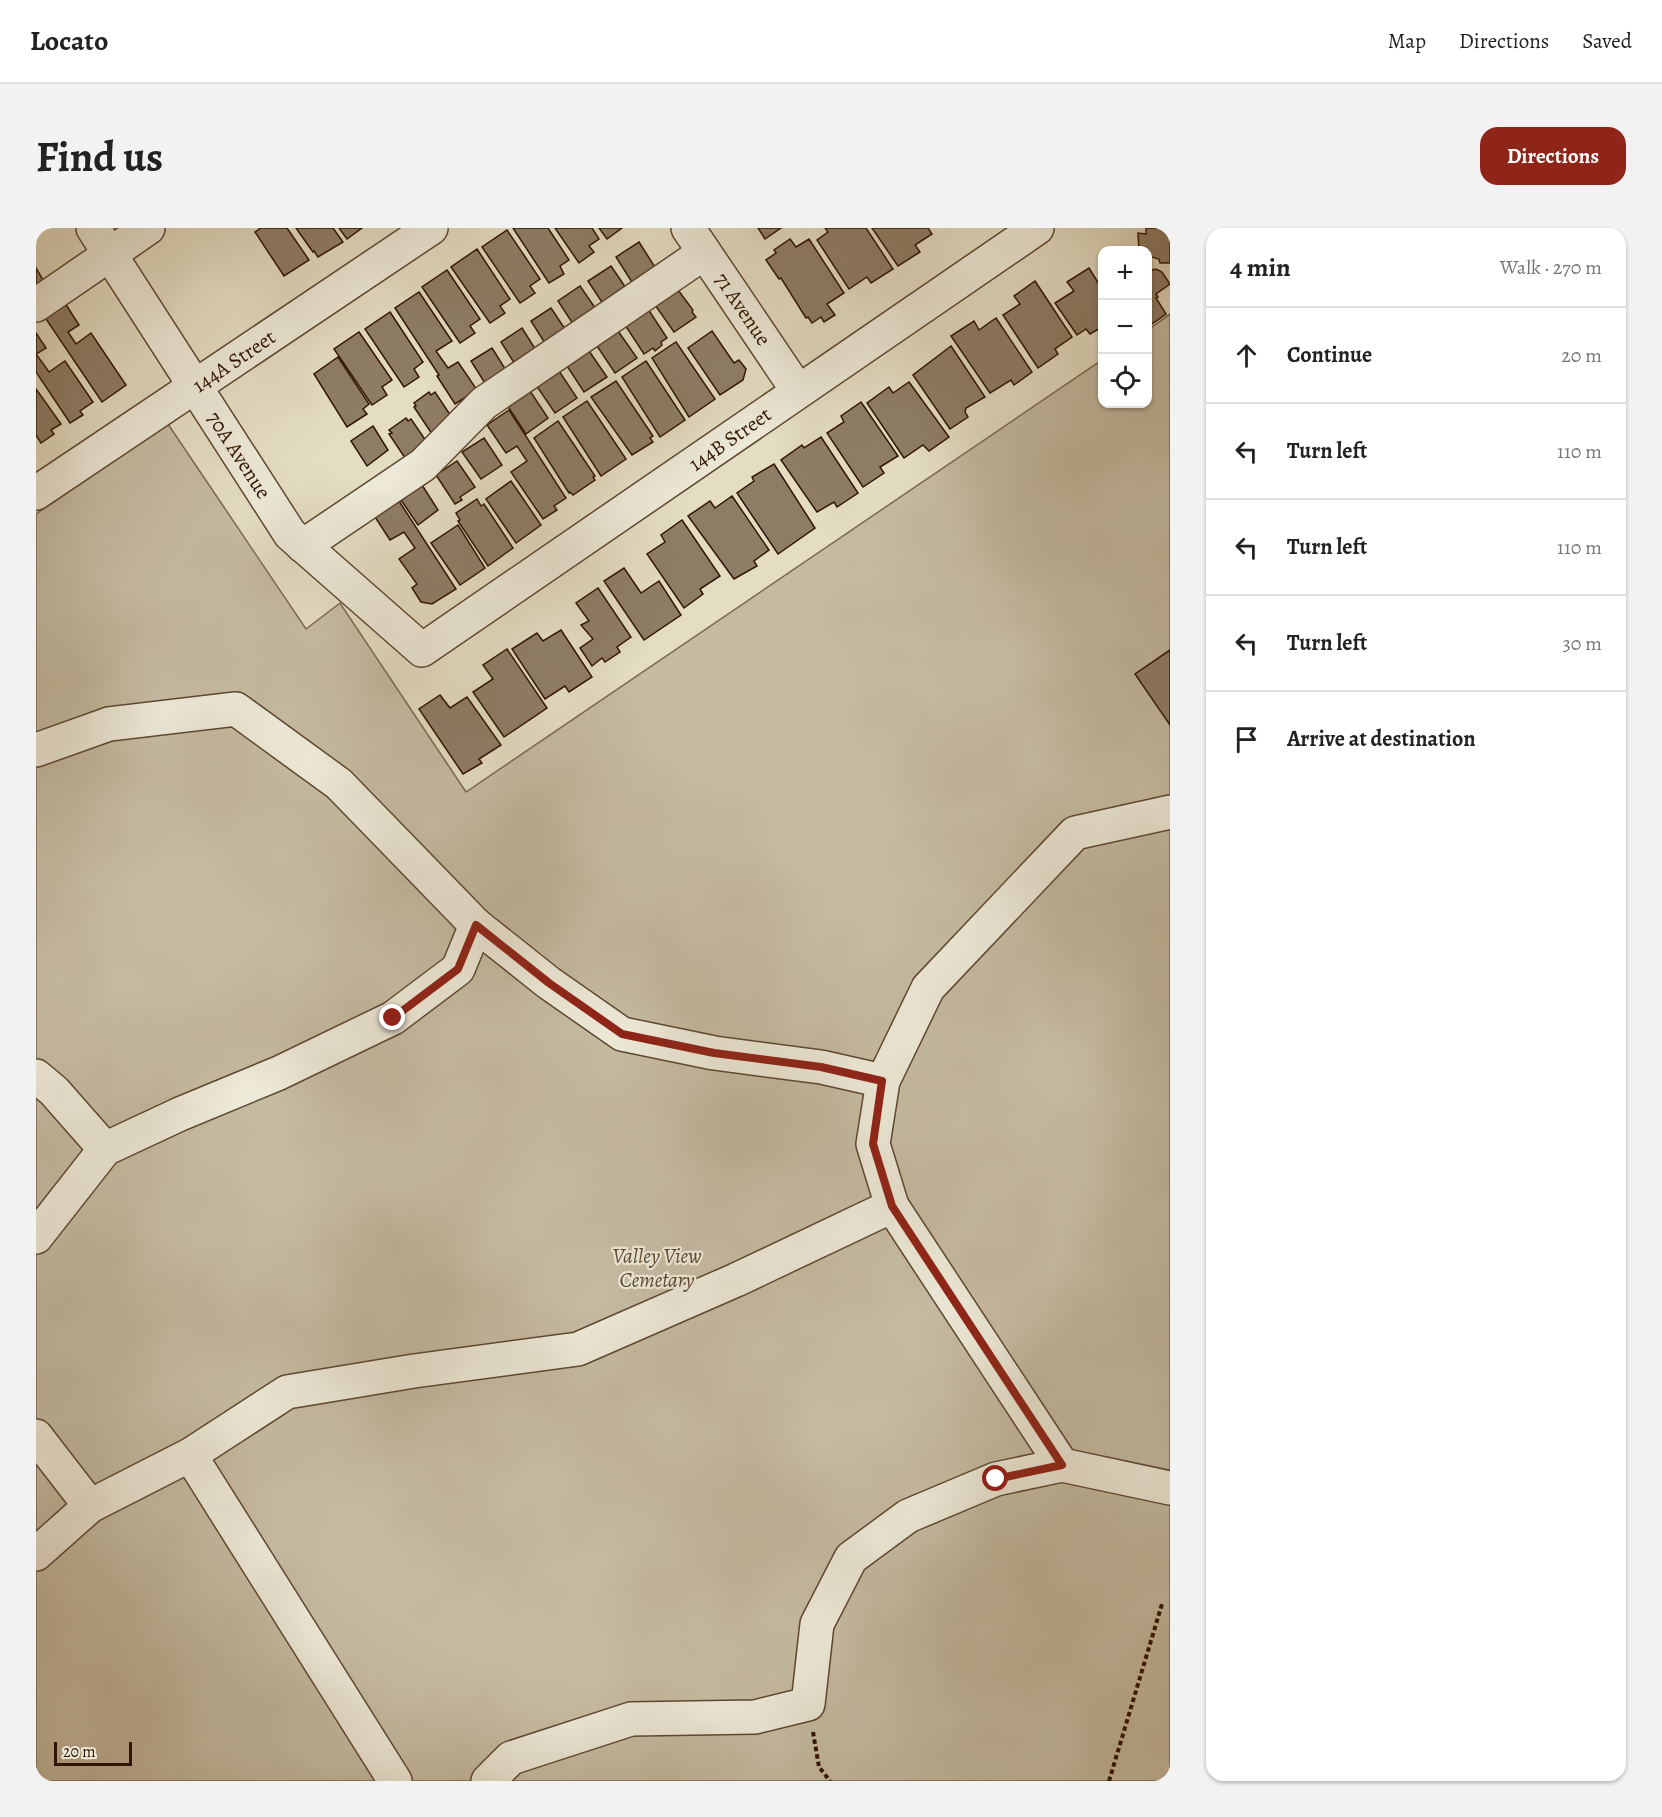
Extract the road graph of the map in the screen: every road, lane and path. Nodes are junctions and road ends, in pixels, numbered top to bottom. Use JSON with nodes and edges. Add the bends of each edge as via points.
{"nodes":[{"id":1,"x":148,"y":228,"type":"edge"},
{"id":2,"x":431,"y":228,"type":"edge"},
{"id":3,"x":1037,"y":228,"type":"edge"},
{"id":4,"x":696,"y":240,"type":"edge"},
{"id":5,"x":102,"y":241,"type":"edge"},
{"id":6,"x":36,"y":305,"type":"edge"},
{"id":7,"x":195,"y":387,"type":"junction"},
{"id":8,"x":798,"y":391,"type":"junction"},
{"id":9,"x":36,"y":492,"type":"edge"},
{"id":10,"x":303,"y":546,"type":"junction"},
{"id":11,"x":423,"y":650,"type":"joint"},
{"id":12,"x":36,"y":750,"type":"edge"},
{"id":13,"x":1170,"y":812,"type":"edge"},
{"id":14,"x":476,"y":925,"type":"junction"},
{"id":15,"x":36,"y":1076,"type":"edge"},
{"id":16,"x":882,"y":1081,"type":"junction"},
{"id":17,"x":105,"y":1149,"type":"junction"},
{"id":18,"x":892,"y":1206,"type":"junction"},
{"id":19,"x":36,"y":1237,"type":"edge"},
{"id":20,"x":36,"y":1436,"type":"edge"},
{"id":21,"x":190,"y":1455,"type":"junction"},
{"id":22,"x":1062,"y":1465,"type":"junction"},
{"id":23,"x":1170,"y":1488,"type":"edge"},
{"id":24,"x":90,"y":1506,"type":"junction"},
{"id":25,"x":36,"y":1554,"type":"edge"},
{"id":26,"x":1162,"y":1604,"type":"dead end"},
{"id":27,"x":808,"y":1704,"type":"junction"},
{"id":28,"x":395,"y":1781,"type":"edge"},
{"id":29,"x":488,"y":1781,"type":"edge"},
{"id":30,"x":830,"y":1781,"type":"edge"},
{"id":31,"x":1109,"y":1781,"type":"edge"}],
"edges":[{"from":1,"to":5,"type":"street"},
{"from":2,"to":7,"type":"street","name":"144A Street"},
{"from":3,"to":8,"type":"street","name":"144B Street"},
{"from":4,"to":8,"type":"street","name":"71 Avenue"},
{"from":4,"to":10,"type":"street","via":[[484,403],[423,465]]},
{"from":5,"to":6,"type":"street"},
{"from":5,"to":7,"type":"street","name":"70A Avenue"},
{"from":7,"to":9,"type":"street","name":"144A Street"},
{"from":7,"to":10,"type":"street","name":"70A Avenue","via":[[290,534]]},
{"from":8,"to":11,"type":"street","name":"144B Street"},
{"from":10,"to":11,"type":"street","name":"70A Avenue"},
{"from":12,"to":14,"type":"street","via":[[110,724],[236,709],[339,784]]},
{"from":13,"to":16,"type":"street","via":[[1075,833],[928,988]]},
{"from":14,"to":16,"type":"street","via":[[622,1034]]},
{"from":14,"to":17,"type":"street","via":[[458,969],[393,1018]]},
{"from":15,"to":17,"type":"street"},
{"from":16,"to":18,"type":"street","via":[[873,1144]]},
{"from":17,"to":19,"type":"street"},
{"from":18,"to":21,"type":"street","via":[[578,1349],[287,1392]]},
{"from":18,"to":22,"type":"street"},
{"from":20,"to":24,"type":"street"},
{"from":21,"to":24,"type":"street"},
{"from":21,"to":28,"type":"street"},
{"from":22,"to":23,"type":"street"},
{"from":22,"to":27,"type":"street","via":[[996,1479],[908,1516],[851,1558],[817,1624]]},
{"from":24,"to":25,"type":"street"},
{"from":26,"to":31,"type":"path"},
{"from":27,"to":29,"type":"street","via":[[755,1717],[631,1719],[511,1758]]},
{"from":27,"to":30,"type":"path","via":[[819,1767]]}]}
